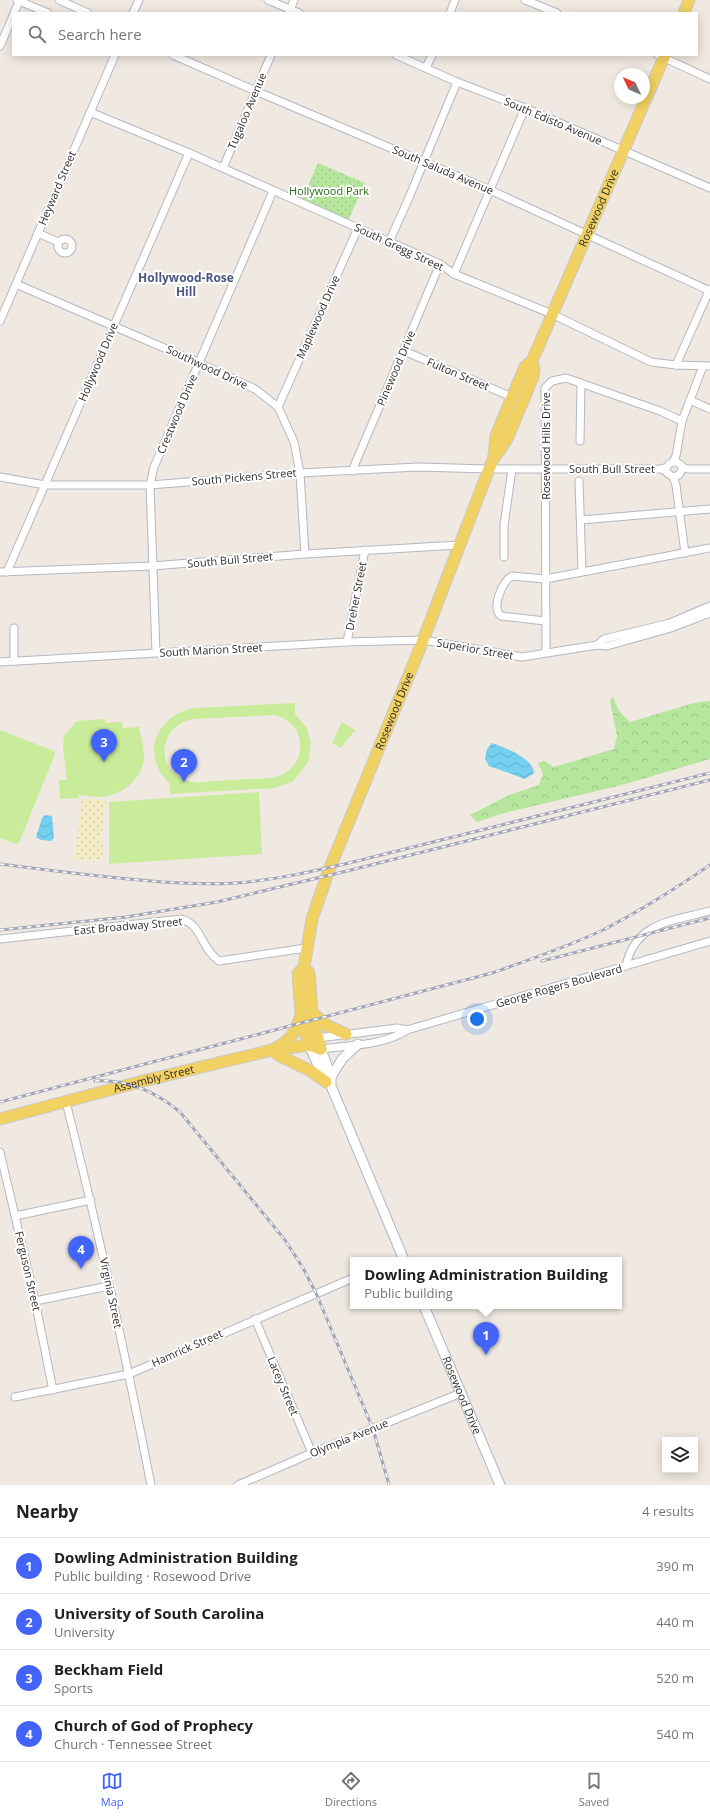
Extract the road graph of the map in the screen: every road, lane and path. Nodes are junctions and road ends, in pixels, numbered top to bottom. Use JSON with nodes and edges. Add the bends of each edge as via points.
{"nodes":[{"id":1,"x":19,"y":0,"type":"edge"},
{"id":2,"x":59,"y":0,"type":"edge"},
{"id":3,"x":139,"y":0,"type":"edge"},
{"id":4,"x":268,"y":0,"type":"edge"},
{"id":5,"x":294,"y":0,"type":"edge"},
{"id":6,"x":455,"y":0,"type":"edge"},
{"id":7,"x":525,"y":0,"type":"edge"},
{"id":8,"x":689,"y":0,"type":"edge"},
{"id":9,"x":290,"y":11,"type":"edge"},
{"id":10,"x":14,"y":12,"type":"edge"},
{"id":11,"x":46,"y":12,"type":"edge"},
{"id":12,"x":86,"y":12,"type":"edge"},
{"id":13,"x":133,"y":12,"type":"edge"},
{"id":14,"x":450,"y":12,"type":"edge"},
{"id":15,"x":555,"y":12,"type":"edge"},
{"id":16,"x":684,"y":12,"type":"edge"},
{"id":17,"x":12,"y":18,"type":"edge"},
{"id":18,"x":0,"y":46,"type":"edge"},
{"id":19,"x":115,"y":56,"type":"edge"},
{"id":20,"x":175,"y":56,"type":"edge"},
{"id":21,"x":271,"y":56,"type":"edge"},
{"id":22,"x":398,"y":56,"type":"edge"},
{"id":23,"x":432,"y":56,"type":"edge"},
{"id":24,"x":662,"y":56,"type":"edge"},
{"id":25,"x":426,"y":68,"type":"junction"},
{"id":26,"x":710,"y":79,"type":"edge"},
{"id":27,"x":457,"y":82,"type":"junction"},
{"id":28,"x":255,"y":92,"type":"junction"},
{"id":29,"x":525,"y":108,"type":"junction"},
{"id":30,"x":90,"y":112,"type":"junction"},
{"id":31,"x":623,"y":150,"type":"junction"},
{"id":32,"x":189,"y":153,"type":"junction"},
{"id":33,"x":424,"y":163,"type":"junction"},
{"id":34,"x":223,"y":168,"type":"junction"},
{"id":35,"x":710,"y":188,"type":"edge"},
{"id":36,"x":490,"y":190,"type":"junction"},
{"id":37,"x":273,"y":191,"type":"junction"},
{"id":38,"x":358,"y":228,"type":"junction"},
{"id":39,"x":38,"y":233,"type":"junction"},
{"id":40,"x":587,"y":233,"type":"junction"},
{"id":41,"x":58,"y":242,"type":"dead end"},
{"id":42,"x":389,"y":242,"type":"junction"},
{"id":43,"x":440,"y":264,"type":"junction"},
{"id":44,"x":454,"y":274,"type":"junction"},
{"id":45,"x":16,"y":284,"type":"junction"},
{"id":46,"x":710,"y":290,"type":"edge"},
{"id":47,"x":552,"y":314,"type":"junction"},
{"id":48,"x":0,"y":321,"type":"edge"},
{"id":49,"x":114,"y":326,"type":"junction"},
{"id":50,"x":404,"y":351,"type":"junction"},
{"id":51,"x":532,"y":361,"type":"junction"},
{"id":52,"x":199,"y":363,"type":"junction"},
{"id":53,"x":676,"y":365,"type":"junction"},
{"id":54,"x":707,"y":366,"type":"edge"},
{"id":55,"x":580,"y":384,"type":"junction"},
{"id":56,"x":512,"y":397,"type":"junction"},
{"id":57,"x":690,"y":400,"type":"junction"},
{"id":58,"x":278,"y":407,"type":"junction"},
{"id":59,"x":710,"y":409,"type":"edge"},
{"id":60,"x":682,"y":421,"type":"junction"},
{"id":61,"x":580,"y":441,"type":"dead end"},
{"id":62,"x":494,"y":458,"type":"junction"},
{"id":63,"x":490,"y":469,"type":"junction"},
{"id":64,"x":512,"y":469,"type":"junction"},
{"id":65,"x":545,"y":469,"type":"junction"},
{"id":66,"x":675,"y":469,"type":"junction"},
{"id":67,"x":710,"y":469,"type":"edge"},
{"id":68,"x":352,"y":471,"type":"junction"},
{"id":69,"x":300,"y":473,"type":"junction"},
{"id":70,"x":0,"y":477,"type":"edge"},
{"id":71,"x":579,"y":481,"type":"dead end"},
{"id":72,"x":45,"y":485,"type":"junction"},
{"id":73,"x":150,"y":485,"type":"junction"},
{"id":74,"x":710,"y":509,"type":"edge"},
{"id":75,"x":679,"y":511,"type":"junction"},
{"id":76,"x":581,"y":520,"type":"junction"},
{"id":77,"x":459,"y":545,"type":"junction"},
{"id":78,"x":710,"y":548,"type":"edge"},
{"id":79,"x":366,"y":550,"type":"junction"},
{"id":80,"x":685,"y":553,"type":"junction"},
{"id":81,"x":305,"y":554,"type":"junction"},
{"id":82,"x":504,"y":557,"type":"dead end"},
{"id":83,"x":152,"y":566,"type":"junction"},
{"id":84,"x":582,"y":571,"type":"junction"},
{"id":85,"x":4,"y":572,"type":"edge"},
{"id":86,"x":545,"y":579,"type":"junction"},
{"id":87,"x":710,"y":606,"type":"edge"},
{"id":88,"x":710,"y":613,"type":"edge"},
{"id":89,"x":545,"y":620,"type":"junction"},
{"id":90,"x":14,"y":628,"type":"dead end"},
{"id":91,"x":423,"y":640,"type":"junction"},
{"id":92,"x":347,"y":642,"type":"junction"},
{"id":93,"x":597,"y":645,"type":"junction"},
{"id":94,"x":156,"y":652,"type":"junction"},
{"id":95,"x":546,"y":652,"type":"junction"},
{"id":96,"x":14,"y":661,"type":"junction"},
{"id":97,"x":0,"y":662,"type":"edge"},
{"id":98,"x":710,"y":911,"type":"edge"},
{"id":99,"x":0,"y":939,"type":"edge"},
{"id":100,"x":710,"y":941,"type":"edge"},
{"id":101,"x":306,"y":948,"type":"junction"},
{"id":102,"x":626,"y":966,"type":"junction"},
{"id":103,"x":304,"y":967,"type":"junction"},
{"id":104,"x":312,"y":1012,"type":"junction"},
{"id":105,"x":301,"y":1016,"type":"junction"},
{"id":106,"x":407,"y":1030,"type":"junction"},
{"id":107,"x":346,"y":1034,"type":"junction"},
{"id":108,"x":314,"y":1041,"type":"junction"},
{"id":109,"x":358,"y":1044,"type":"junction"},
{"id":110,"x":321,"y":1049,"type":"junction"},
{"id":111,"x":272,"y":1050,"type":"junction"},
{"id":112,"x":329,"y":1082,"type":"junction"},
{"id":113,"x":66,"y":1102,"type":"junction"},
{"id":114,"x":0,"y":1119,"type":"edge"},
{"id":115,"x":0,"y":1152,"type":"edge"},
{"id":116,"x":91,"y":1200,"type":"junction"},
{"id":117,"x":15,"y":1216,"type":"junction"},
{"id":118,"x":400,"y":1257,"type":"edge"},
{"id":119,"x":350,"y":1279,"type":"edge"},
{"id":120,"x":109,"y":1286,"type":"junction"},
{"id":121,"x":35,"y":1301,"type":"junction"},
{"id":122,"x":425,"y":1309,"type":"edge"},
{"id":123,"x":255,"y":1319,"type":"junction"},
{"id":124,"x":129,"y":1374,"type":"junction"},
{"id":125,"x":53,"y":1390,"type":"junction"},
{"id":126,"x":461,"y":1393,"type":"junction"},
{"id":127,"x":15,"y":1397,"type":"dead end"},
{"id":128,"x":312,"y":1453,"type":"junction"},
{"id":129,"x":151,"y":1485,"type":"edge"},
{"id":130,"x":238,"y":1485,"type":"edge"},
{"id":131,"x":500,"y":1485,"type":"edge"}],
"edges":[{"from":1,"to":10,"type":"street"},
{"from":1,"to":11,"type":"street"},
{"from":2,"to":12,"type":"street"},
{"from":3,"to":13,"type":"street"},
{"from":4,"to":9,"type":"street"},
{"from":5,"to":9,"type":"street"},
{"from":6,"to":14,"type":"street"},
{"from":7,"to":15,"type":"street"},
{"from":8,"to":16,"type":"main road"},
{"from":17,"to":18,"type":"street"},
{"from":19,"to":30,"type":"street","name":"Heyward Street"},
{"from":20,"to":28,"type":"street","name":"South Saluda Avenue"},
{"from":21,"to":28,"type":"street","name":"Tugaloo Avenue"},
{"from":22,"to":25,"type":"street","name":"South Edisto Avenue"},
{"from":23,"to":25,"type":"street"},
{"from":24,"to":26,"type":"street"},
{"from":24,"to":31,"type":"main road","name":"Rosewood Drive"},
{"from":25,"to":27,"type":"street","name":"South Edisto Avenue"},
{"from":27,"to":29,"type":"street","name":"South Edisto Avenue"},
{"from":27,"to":33,"type":"street"},
{"from":28,"to":33,"type":"street","name":"South Saluda Avenue"},
{"from":28,"to":34,"type":"street","name":"Tugaloo Avenue"},
{"from":29,"to":31,"type":"street","name":"South Edisto Avenue"},
{"from":29,"to":36,"type":"street"},
{"from":30,"to":32,"type":"street","name":"South Gregg Street"},
{"from":30,"to":39,"type":"street","name":"Heyward Street"},
{"from":31,"to":35,"type":"street","name":"South Edisto Avenue"},
{"from":31,"to":40,"type":"main road","name":"Rosewood Drive"},
{"from":32,"to":34,"type":"street","name":"South Gregg Street"},
{"from":32,"to":49,"type":"street","name":"Hollywood Drive"},
{"from":33,"to":36,"type":"street","name":"South Saluda Avenue"},
{"from":33,"to":42,"type":"street"},
{"from":34,"to":37,"type":"street","name":"South Gregg Street"},
{"from":36,"to":40,"type":"street","name":"South Saluda Avenue"},
{"from":36,"to":44,"type":"street"},
{"from":37,"to":38,"type":"street","name":"South Gregg Street"},
{"from":37,"to":52,"type":"street","name":"Crestwood Drive"},
{"from":38,"to":42,"type":"street","name":"South Gregg Street"},
{"from":38,"to":58,"type":"street","name":"Maplewood Drive"},
{"from":39,"to":41,"type":"street"},
{"from":39,"to":45,"type":"street","name":"Heyward Street"},
{"from":40,"to":46,"type":"street","name":"South Saluda Avenue"},
{"from":40,"to":47,"type":"main road","name":"Rosewood Drive"},
{"from":42,"to":43,"type":"street","name":"South Gregg Street"},
{"from":43,"to":44,"type":"street","name":"South Gregg Street"},
{"from":43,"to":50,"type":"street","name":"Pinewood Drive"},
{"from":44,"to":47,"type":"street","name":"South Gregg Street"},
{"from":45,"to":48,"type":"street","name":"Heyward Street"},
{"from":45,"to":49,"type":"street","name":"Southwood Drive"},
{"from":46,"to":53,"type":"street"},
{"from":47,"to":51,"type":"main road","name":"Rosewood Drive"},
{"from":47,"to":53,"type":"street","name":"South Gregg Street","via":[[651,362]]},
{"from":49,"to":52,"type":"street","name":"Southwood Drive"},
{"from":49,"to":72,"type":"street","name":"Hollywood Drive"},
{"from":50,"to":56,"type":"street","name":"Fulton Street"},
{"from":50,"to":68,"type":"street","name":"Pinewood Drive"},
{"from":51,"to":56,"type":"main road","name":"Rosewood Drive","via":[[525,367]]},
{"from":51,"to":62,"type":"main road","name":"Rosewood Drive","via":[[533,377],[507,439]]},
{"from":52,"to":58,"type":"street","name":"Southwood Drive","via":[[255,389]]},
{"from":52,"to":73,"type":"street","name":"Crestwood Drive","via":[[154,467]]},
{"from":53,"to":54,"type":"street","name":"South Gregg Street"},
{"from":54,"to":57,"type":"street"},
{"from":55,"to":60,"type":"street","name":"Rosewood Hills Drive"},
{"from":55,"to":61,"type":"street"},
{"from":55,"to":65,"type":"street","name":"Rosewood Hills Drive","via":[[566,378],[552,381],[545,388]]},
{"from":56,"to":62,"type":"main road","name":"Rosewood Drive","via":[[496,436]]},
{"from":57,"to":59,"type":"street"},
{"from":57,"to":60,"type":"street"},
{"from":58,"to":69,"type":"street","name":"Southwood Drive","via":[[294,442]]},
{"from":60,"to":66,"type":"street"},
{"from":62,"to":63,"type":"main road","name":"Rosewood Drive"},
{"from":63,"to":64,"type":"street","name":"South Bull Street"},
{"from":63,"to":68,"type":"street","name":"South Pickens Street","via":[[418,467]]},
{"from":63,"to":77,"type":"main road","name":"Rosewood Drive"},
{"from":64,"to":65,"type":"street","name":"South Bull Street"},
{"from":64,"to":82,"type":"street","via":[[504,517]]},
{"from":65,"to":66,"type":"street","name":"South Bull Street"},
{"from":65,"to":86,"type":"street","name":"Rosewood Hills Drive"},
{"from":66,"to":67,"type":"street","name":"South Bull Street"},
{"from":66,"to":75,"type":"street"},
{"from":68,"to":69,"type":"street","name":"South Pickens Street"},
{"from":69,"to":73,"type":"street","name":"South Pickens Street"},
{"from":69,"to":81,"type":"street","name":"Southwood Drive"},
{"from":70,"to":72,"type":"street","name":"South Pickens Street"},
{"from":71,"to":76,"type":"street"},
{"from":72,"to":73,"type":"street","name":"South Pickens Street"},
{"from":72,"to":85,"type":"street","name":"Hollywood Drive"},
{"from":73,"to":83,"type":"street","name":"Crestwood Drive"},
{"from":74,"to":75,"type":"street"},
{"from":75,"to":76,"type":"street"},
{"from":75,"to":80,"type":"street"},
{"from":76,"to":84,"type":"street"},
{"from":77,"to":79,"type":"street","name":"South Bull Street"},
{"from":77,"to":91,"type":"main road","name":"Rosewood Drive"},
{"from":78,"to":80,"type":"street"},
{"from":79,"to":81,"type":"street","name":"South Bull Street"},
{"from":79,"to":92,"type":"street","name":"Dreher Street"},
{"from":80,"to":84,"type":"street"},
{"from":81,"to":83,"type":"street","name":"South Bull Street"},
{"from":83,"to":85,"type":"street","name":"South Bull Street"},
{"from":83,"to":94,"type":"street","name":"Crestwood Drive"},
{"from":84,"to":86,"type":"street"},
{"from":86,"to":89,"type":"street","name":"Rosewood Hills Drive"},
{"from":86,"to":89,"type":"street","via":[[512,576],[504,582],[496,606],[501,616]]},
{"from":87,"to":93,"type":"street","name":"Superior Street","via":[[670,623],[604,639]]},
{"from":88,"to":93,"type":"street","name":"Superior Street","via":[[671,628],[607,646]]},
{"from":89,"to":95,"type":"street","name":"Rosewood Hills Drive"},
{"from":90,"to":96,"type":"street"},
{"from":91,"to":92,"type":"street","name":"South Marion Street"},
{"from":91,"to":95,"type":"street","name":"Superior Street","via":[[522,657]]},
{"from":91,"to":101,"type":"main road","name":"Rosewood Drive","via":[[329,870],[312,920]]},
{"from":92,"to":94,"type":"street","name":"South Marion Street"},
{"from":93,"to":95,"type":"street","name":"Superior Street"},
{"from":94,"to":96,"type":"street","name":"South Marion Street"},
{"from":96,"to":97,"type":"street","name":"South Marion Street"},
{"from":98,"to":102,"type":"street","via":[[657,925],[643,934],[629,952]]},
{"from":99,"to":101,"type":"street","name":"East Broadway Street","via":[[181,919],[194,925],[207,950],[219,961]]},
{"from":100,"to":102,"type":"street","name":"George Rogers Boulevard"},
{"from":101,"to":103,"type":"main road","name":"Rosewood Drive"},
{"from":102,"to":106,"type":"street","name":"George Rogers Boulevard"},
{"from":103,"to":104,"type":"main road","name":"Rosewood Drive","via":[[309,973]]},
{"from":103,"to":105,"type":"main road","name":"Rosewood Drive","via":[[298,974]]},
{"from":104,"to":107,"type":"main road","via":[[326,1025]]},
{"from":104,"to":108,"type":"main road","name":"Rosewood Drive"},
{"from":105,"to":108,"type":"main road","name":"Rosewood Drive"},
{"from":105,"to":111,"type":"main road","via":[[292,1036]]},
{"from":106,"to":107,"type":"street","name":"George Rogers Boulevard","via":[[397,1028]]},
{"from":106,"to":109,"type":"street","name":"George Rogers Boulevard","via":[[399,1036]]},
{"from":107,"to":108,"type":"street","name":"George Rogers Boulevard"},
{"from":108,"to":110,"type":"main road","name":"Assembly Street"},
{"from":108,"to":111,"type":"main road","name":"Assembly Street"},
{"from":108,"to":112,"type":"main road","name":"Rosewood Drive"},
{"from":109,"to":110,"type":"street","name":"George Rogers Boulevard"},
{"from":109,"to":112,"type":"main road","via":[[342,1059]]},
{"from":110,"to":112,"type":"main road","name":"Rosewood Drive"},
{"from":111,"to":112,"type":"main road"},
{"from":111,"to":113,"type":"main road","name":"Assembly Street"},
{"from":112,"to":118,"type":"main road","name":"Rosewood Drive"},
{"from":113,"to":114,"type":"main road","name":"Assembly Street"},
{"from":113,"to":116,"type":"street","name":"Virginia Street"},
{"from":115,"to":117,"type":"street","name":"Ferguson Street"},
{"from":116,"to":117,"type":"street"},
{"from":116,"to":120,"type":"street","name":"Virginia Street"},
{"from":117,"to":121,"type":"street","name":"Ferguson Street"},
{"from":119,"to":123,"type":"street","name":"Hamrick Street"},
{"from":120,"to":121,"type":"street"},
{"from":120,"to":124,"type":"street","name":"Virginia Street"},
{"from":121,"to":125,"type":"street","name":"Ferguson Street"},
{"from":122,"to":126,"type":"main road","name":"Rosewood Drive"},
{"from":123,"to":124,"type":"street","name":"Hamrick Street"},
{"from":123,"to":128,"type":"street","name":"Lacey Street"},
{"from":124,"to":125,"type":"street","name":"Hamrick Street"},
{"from":124,"to":129,"type":"street","name":"Virginia Street"},
{"from":125,"to":127,"type":"street","name":"Hamrick Street"},
{"from":126,"to":128,"type":"street","name":"Olympia Avenue"},
{"from":126,"to":131,"type":"main road","name":"Rosewood Drive"},
{"from":128,"to":130,"type":"street","name":"Olympia Avenue"}]}
